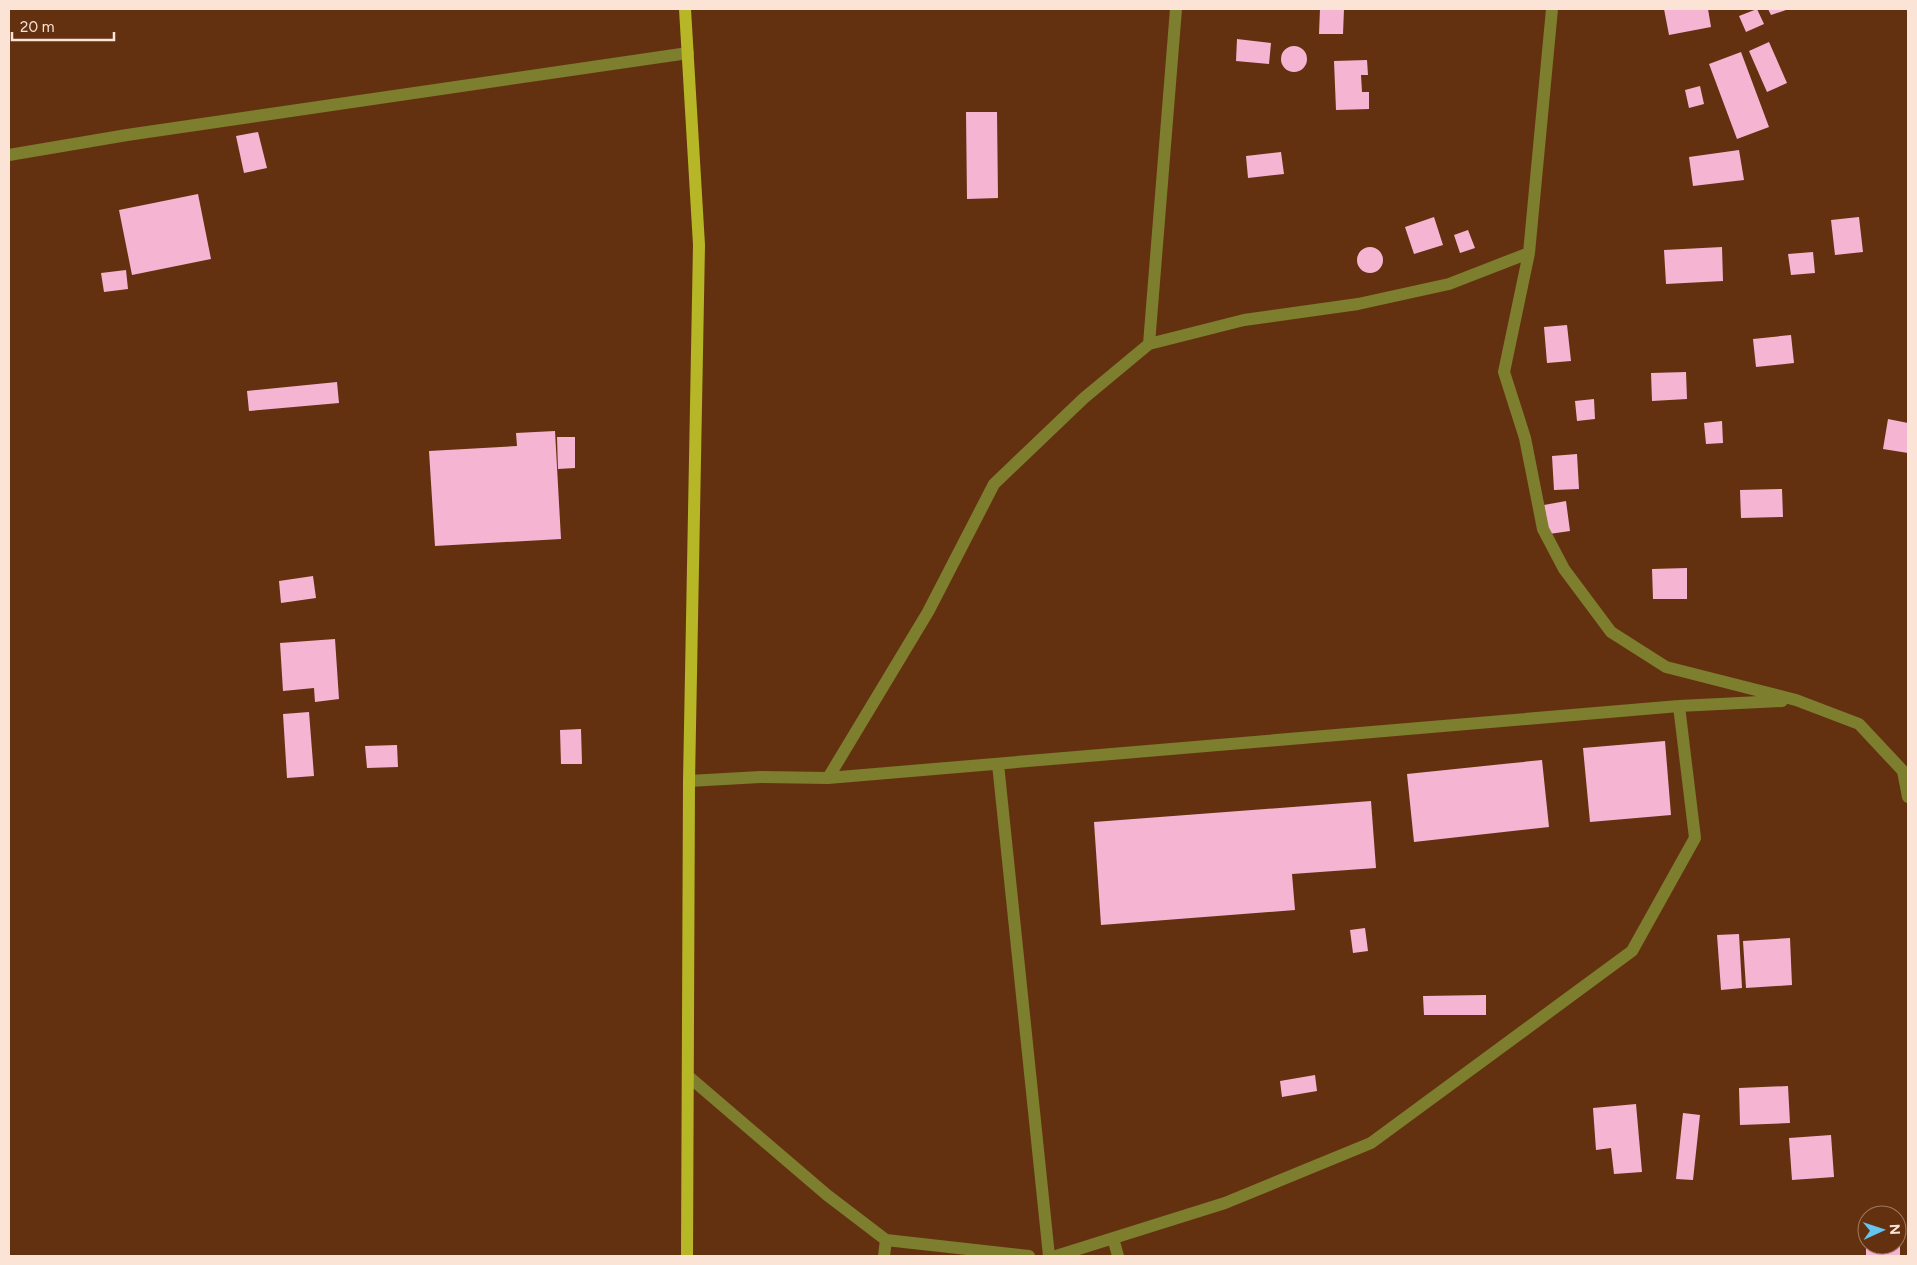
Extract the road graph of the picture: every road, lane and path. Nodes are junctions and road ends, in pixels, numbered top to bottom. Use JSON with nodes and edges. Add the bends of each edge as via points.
{"nodes":[{"id":1,"x":685,"y":9,"type":"edge"},
{"id":2,"x":1176,"y":9,"type":"edge"},
{"id":3,"x":1552,"y":9,"type":"edge"},
{"id":4,"x":688,"y":53,"type":"junction"},
{"id":5,"x":9,"y":155,"type":"edge"},
{"id":6,"x":1530,"y":253,"type":"junction"},
{"id":7,"x":1149,"y":344,"type":"junction"},
{"id":8,"x":1796,"y":700,"type":"junction"},
{"id":9,"x":1680,"y":706,"type":"junction"},
{"id":10,"x":998,"y":764,"type":"junction"},
{"id":11,"x":828,"y":778,"type":"junction"},
{"id":12,"x":690,"y":781,"type":"junction"},
{"id":13,"x":1908,"y":797,"type":"edge"},
{"id":14,"x":688,"y":1076,"type":"junction"},
{"id":15,"x":1113,"y":1238,"type":"junction"},
{"id":16,"x":886,"y":1240,"type":"junction"},
{"id":17,"x":687,"y":1256,"type":"edge"},
{"id":18,"x":884,"y":1256,"type":"edge"},
{"id":19,"x":1029,"y":1256,"type":"edge"},
{"id":20,"x":1049,"y":1256,"type":"edge"},
{"id":21,"x":1056,"y":1256,"type":"edge"},
{"id":22,"x":1118,"y":1256,"type":"edge"}],
"edges":[{"from":1,"to":4,"type":"main road"},
{"from":2,"to":7,"type":"street"},
{"from":3,"to":6,"type":"street"},
{"from":4,"to":5,"type":"street"},
{"from":4,"to":12,"type":"main road","via":[[698,246]]},
{"from":6,"to":7,"type":"street","via":[[1449,284],[1358,304],[1244,320]]},
{"from":6,"to":8,"type":"street","via":[[1504,372],[1525,438],[1543,529],[1564,569],[1611,632],[1666,667]]},
{"from":7,"to":11,"type":"street","via":[[1084,398],[994,484],[928,612]]},
{"from":8,"to":9,"type":"street"},
{"from":8,"to":13,"type":"street","via":[[1859,724],[1903,771]]},
{"from":9,"to":10,"type":"street"},
{"from":9,"to":15,"type":"street","via":[[1695,838],[1632,950],[1371,1143],[1225,1203]]},
{"from":10,"to":11,"type":"street"},
{"from":10,"to":20,"type":"street"},
{"from":11,"to":12,"type":"street"},
{"from":12,"to":14,"type":"main road"},
{"from":14,"to":16,"type":"street","via":[[827,1195]]},
{"from":14,"to":17,"type":"main road"},
{"from":15,"to":21,"type":"street"},
{"from":15,"to":22,"type":"street"},
{"from":16,"to":18,"type":"street"},
{"from":16,"to":19,"type":"street"}]}
